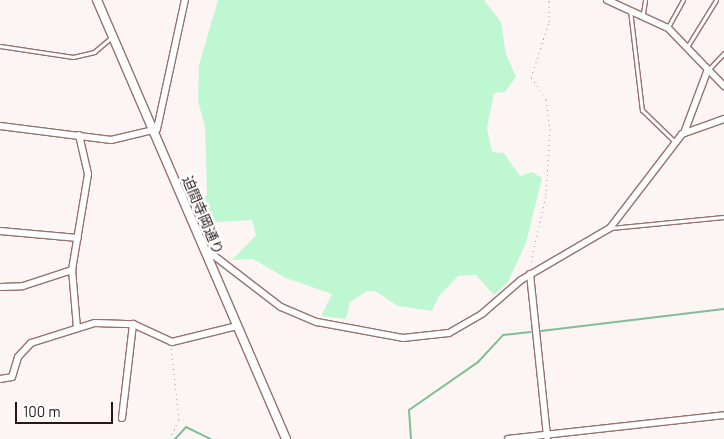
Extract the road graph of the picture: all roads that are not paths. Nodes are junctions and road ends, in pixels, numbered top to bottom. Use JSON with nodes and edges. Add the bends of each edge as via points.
{"nodes":[{"id":1,"x":97,"y":0,"type":"edge"},
{"id":2,"x":185,"y":0,"type":"edge"},
{"id":3,"x":607,"y":0,"type":"edge"},
{"id":4,"x":645,"y":0,"type":"edge"},
{"id":5,"x":683,"y":0,"type":"edge"},
{"id":6,"x":716,"y":0,"type":"edge"},
{"id":7,"x":630,"y":9,"type":"junction"},
{"id":8,"x":643,"y":13,"type":"junction"},
{"id":9,"x":668,"y":28,"type":"junction"},
{"id":10,"x":113,"y":37,"type":"junction"},
{"id":11,"x":0,"y":46,"type":"edge"},
{"id":12,"x":687,"y":47,"type":"junction"},
{"id":13,"x":724,"y":54,"type":"edge"},
{"id":14,"x":708,"y":69,"type":"junction"},
{"id":15,"x":724,"y":86,"type":"edge"},
{"id":16,"x":724,"y":119,"type":"edge"},
{"id":17,"x":0,"y":126,"type":"edge"},
{"id":18,"x":154,"y":131,"type":"junction"},
{"id":19,"x":684,"y":133,"type":"junction"},
{"id":20,"x":79,"y":135,"type":"junction"},
{"id":21,"x":675,"y":142,"type":"junction"},
{"id":22,"x":724,"y":217,"type":"edge"},
{"id":23,"x":610,"y":228,"type":"junction"},
{"id":24,"x":0,"y":231,"type":"edge"},
{"id":25,"x":78,"y":238,"type":"junction"},
{"id":26,"x":204,"y":248,"type":"junction"},
{"id":27,"x":72,"y":270,"type":"junction"},
{"id":28,"x":530,"y":274,"type":"junction"},
{"id":29,"x":0,"y":287,"type":"edge"},
{"id":30,"x":134,"y":324,"type":"junction"},
{"id":31,"x":237,"y":326,"type":"junction"},
{"id":32,"x":77,"y":328,"type":"junction"},
{"id":33,"x":0,"y":379,"type":"edge"},
{"id":34,"x":724,"y":415,"type":"edge"},
{"id":35,"x":122,"y":418,"type":"dead end"},
{"id":36,"x":547,"y":437,"type":"edge"},
{"id":37,"x":286,"y":439,"type":"edge"},
{"id":38,"x":508,"y":439,"type":"edge"}],
"edges":[{"from":1,"to":10,"type":"street","name":"迫間寺岡通り"},
{"from":2,"to":18,"type":"street","via":[[161,123]]},
{"from":3,"to":7,"type":"street"},
{"from":4,"to":8,"type":"lane"},
{"from":5,"to":9,"type":"lane"},
{"from":6,"to":12,"type":"lane"},
{"from":7,"to":8,"type":"street"},
{"from":7,"to":21,"type":"lane","via":[[642,110]]},
{"from":8,"to":9,"type":"street"},
{"from":9,"to":12,"type":"street"},
{"from":10,"to":11,"type":"lane","via":[[94,52],[73,57]]},
{"from":10,"to":18,"type":"street","name":"迫間寺岡通り"},
{"from":12,"to":14,"type":"street"},
{"from":13,"to":14,"type":"lane"},
{"from":14,"to":15,"type":"street"},
{"from":14,"to":19,"type":"street"},
{"from":16,"to":19,"type":"street"},
{"from":17,"to":20,"type":"street"},
{"from":18,"to":20,"type":"street","via":[[111,140]]},
{"from":18,"to":26,"type":"street","name":"迫間寺岡通り"},
{"from":19,"to":21,"type":"street"},
{"from":20,"to":25,"type":"street","via":[[88,174]]},
{"from":21,"to":23,"type":"street"},
{"from":22,"to":23,"type":"lane"},
{"from":23,"to":28,"type":"street"},
{"from":24,"to":25,"type":"street"},
{"from":25,"to":27,"type":"street"},
{"from":26,"to":28,"type":"street","via":[[289,311],[318,322],[403,338],[449,333],[467,325]]},
{"from":26,"to":31,"type":"street","name":"迫間寺岡通り"},
{"from":27,"to":29,"type":"street","via":[[23,286]]},
{"from":27,"to":32,"type":"street"},
{"from":28,"to":36,"type":"street"},
{"from":30,"to":31,"type":"street","via":[[172,342]]},
{"from":30,"to":32,"type":"street","via":[[110,321]]},
{"from":30,"to":35,"type":"street"},
{"from":31,"to":37,"type":"street","name":"迫間寺岡通り"},
{"from":32,"to":33,"type":"street","via":[[31,344],[20,354],[12,377]]},
{"from":34,"to":36,"type":"street"},
{"from":36,"to":38,"type":"street"}]}
